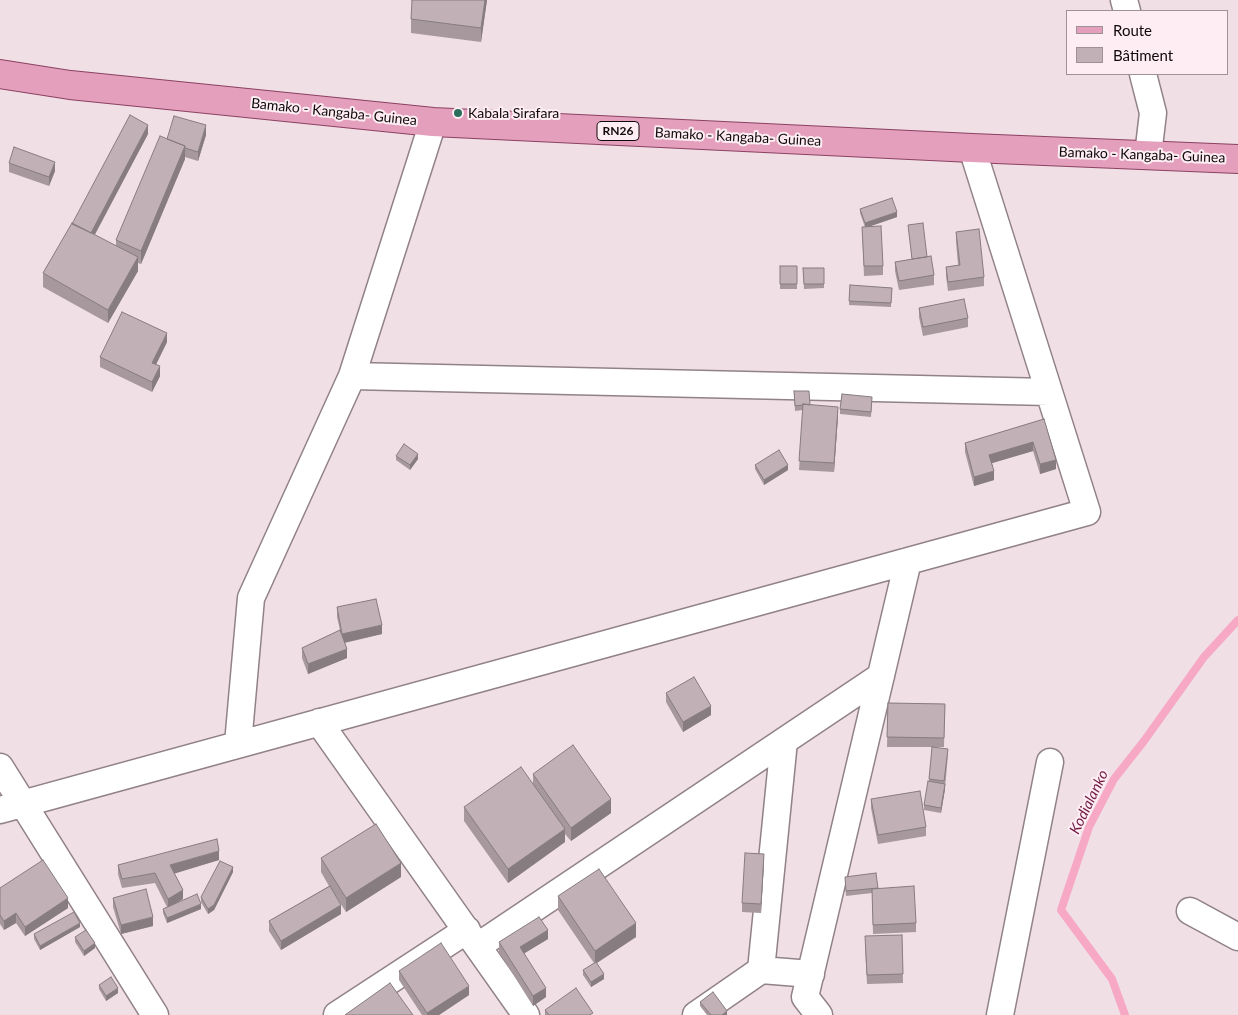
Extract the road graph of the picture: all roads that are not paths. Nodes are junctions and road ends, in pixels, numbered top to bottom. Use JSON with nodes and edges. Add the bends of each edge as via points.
{"nodes":[{"id":1,"x":0,"y":74,"type":"edge"},
{"id":2,"x":1143,"y":75,"type":"edge"},
{"id":3,"x":433,"y":122,"type":"junction"},
{"id":4,"x":972,"y":148,"type":"junction"},
{"id":5,"x":1148,"y":156,"type":"junction"},
{"id":6,"x":1238,"y":159,"type":"edge"},
{"id":7,"x":352,"y":376,"type":"junction"},
{"id":8,"x":1049,"y":392,"type":"junction"},
{"id":9,"x":908,"y":561,"type":"junction"},
{"id":10,"x":881,"y":676,"type":"junction"},
{"id":11,"x":319,"y":722,"type":"junction"},
{"id":12,"x":784,"y":741,"type":"junction"},
{"id":13,"x":238,"y":744,"type":"junction"},
{"id":14,"x":1050,"y":762,"type":"dead end"},
{"id":15,"x":0,"y":767,"type":"edge"},
{"id":16,"x":11,"y":807,"type":"edge"},
{"id":17,"x":1190,"y":911,"type":"dead end"},
{"id":18,"x":1238,"y":937,"type":"edge"},
{"id":19,"x":472,"y":938,"type":"junction"},
{"id":20,"x":761,"y":970,"type":"junction"},
{"id":21,"x":811,"y":974,"type":"junction"},
{"id":22,"x":155,"y":1015,"type":"edge"},
{"id":23,"x":337,"y":1015,"type":"edge"},
{"id":24,"x":526,"y":1015,"type":"edge"},
{"id":25,"x":696,"y":1015,"type":"edge"},
{"id":26,"x":819,"y":1015,"type":"edge"},
{"id":27,"x":1000,"y":1015,"type":"edge"}],
"edges":[{"from":1,"to":3,"type":"main road","name":"Bamako - Kangaba- Guinea","number":"RN26","via":[[70,85]]},
{"from":2,"to":5,"type":"street","via":[[1154,113]]},
{"from":3,"to":4,"type":"main road","name":"Bamako - Kangaba- Guinea","number":"RN26"},
{"from":3,"to":7,"type":"street"},
{"from":4,"to":5,"type":"main road","name":"Bamako - Kangaba- Guinea","number":"RN26"},
{"from":4,"to":8,"type":"street"},
{"from":5,"to":6,"type":"main road","name":"Bamako - Kangaba- Guinea","number":"RN26"},
{"from":7,"to":8,"type":"street"},
{"from":7,"to":13,"type":"street","via":[[251,598]]},
{"from":8,"to":9,"type":"street","via":[[1087,512]]},
{"from":9,"to":10,"type":"street"},
{"from":9,"to":11,"type":"street"},
{"from":10,"to":12,"type":"street"},
{"from":10,"to":21,"type":"street"},
{"from":11,"to":13,"type":"street"},
{"from":11,"to":19,"type":"street"},
{"from":12,"to":19,"type":"street"},
{"from":12,"to":20,"type":"street"},
{"from":13,"to":16,"type":"street"},
{"from":14,"to":27,"type":"street"},
{"from":15,"to":16,"type":"street"},
{"from":16,"to":22,"type":"street"},
{"from":17,"to":18,"type":"street"},
{"from":19,"to":23,"type":"street"},
{"from":19,"to":24,"type":"street"},
{"from":20,"to":21,"type":"street"},
{"from":20,"to":25,"type":"street"},
{"from":21,"to":26,"type":"street","via":[[806,997]]}]}
